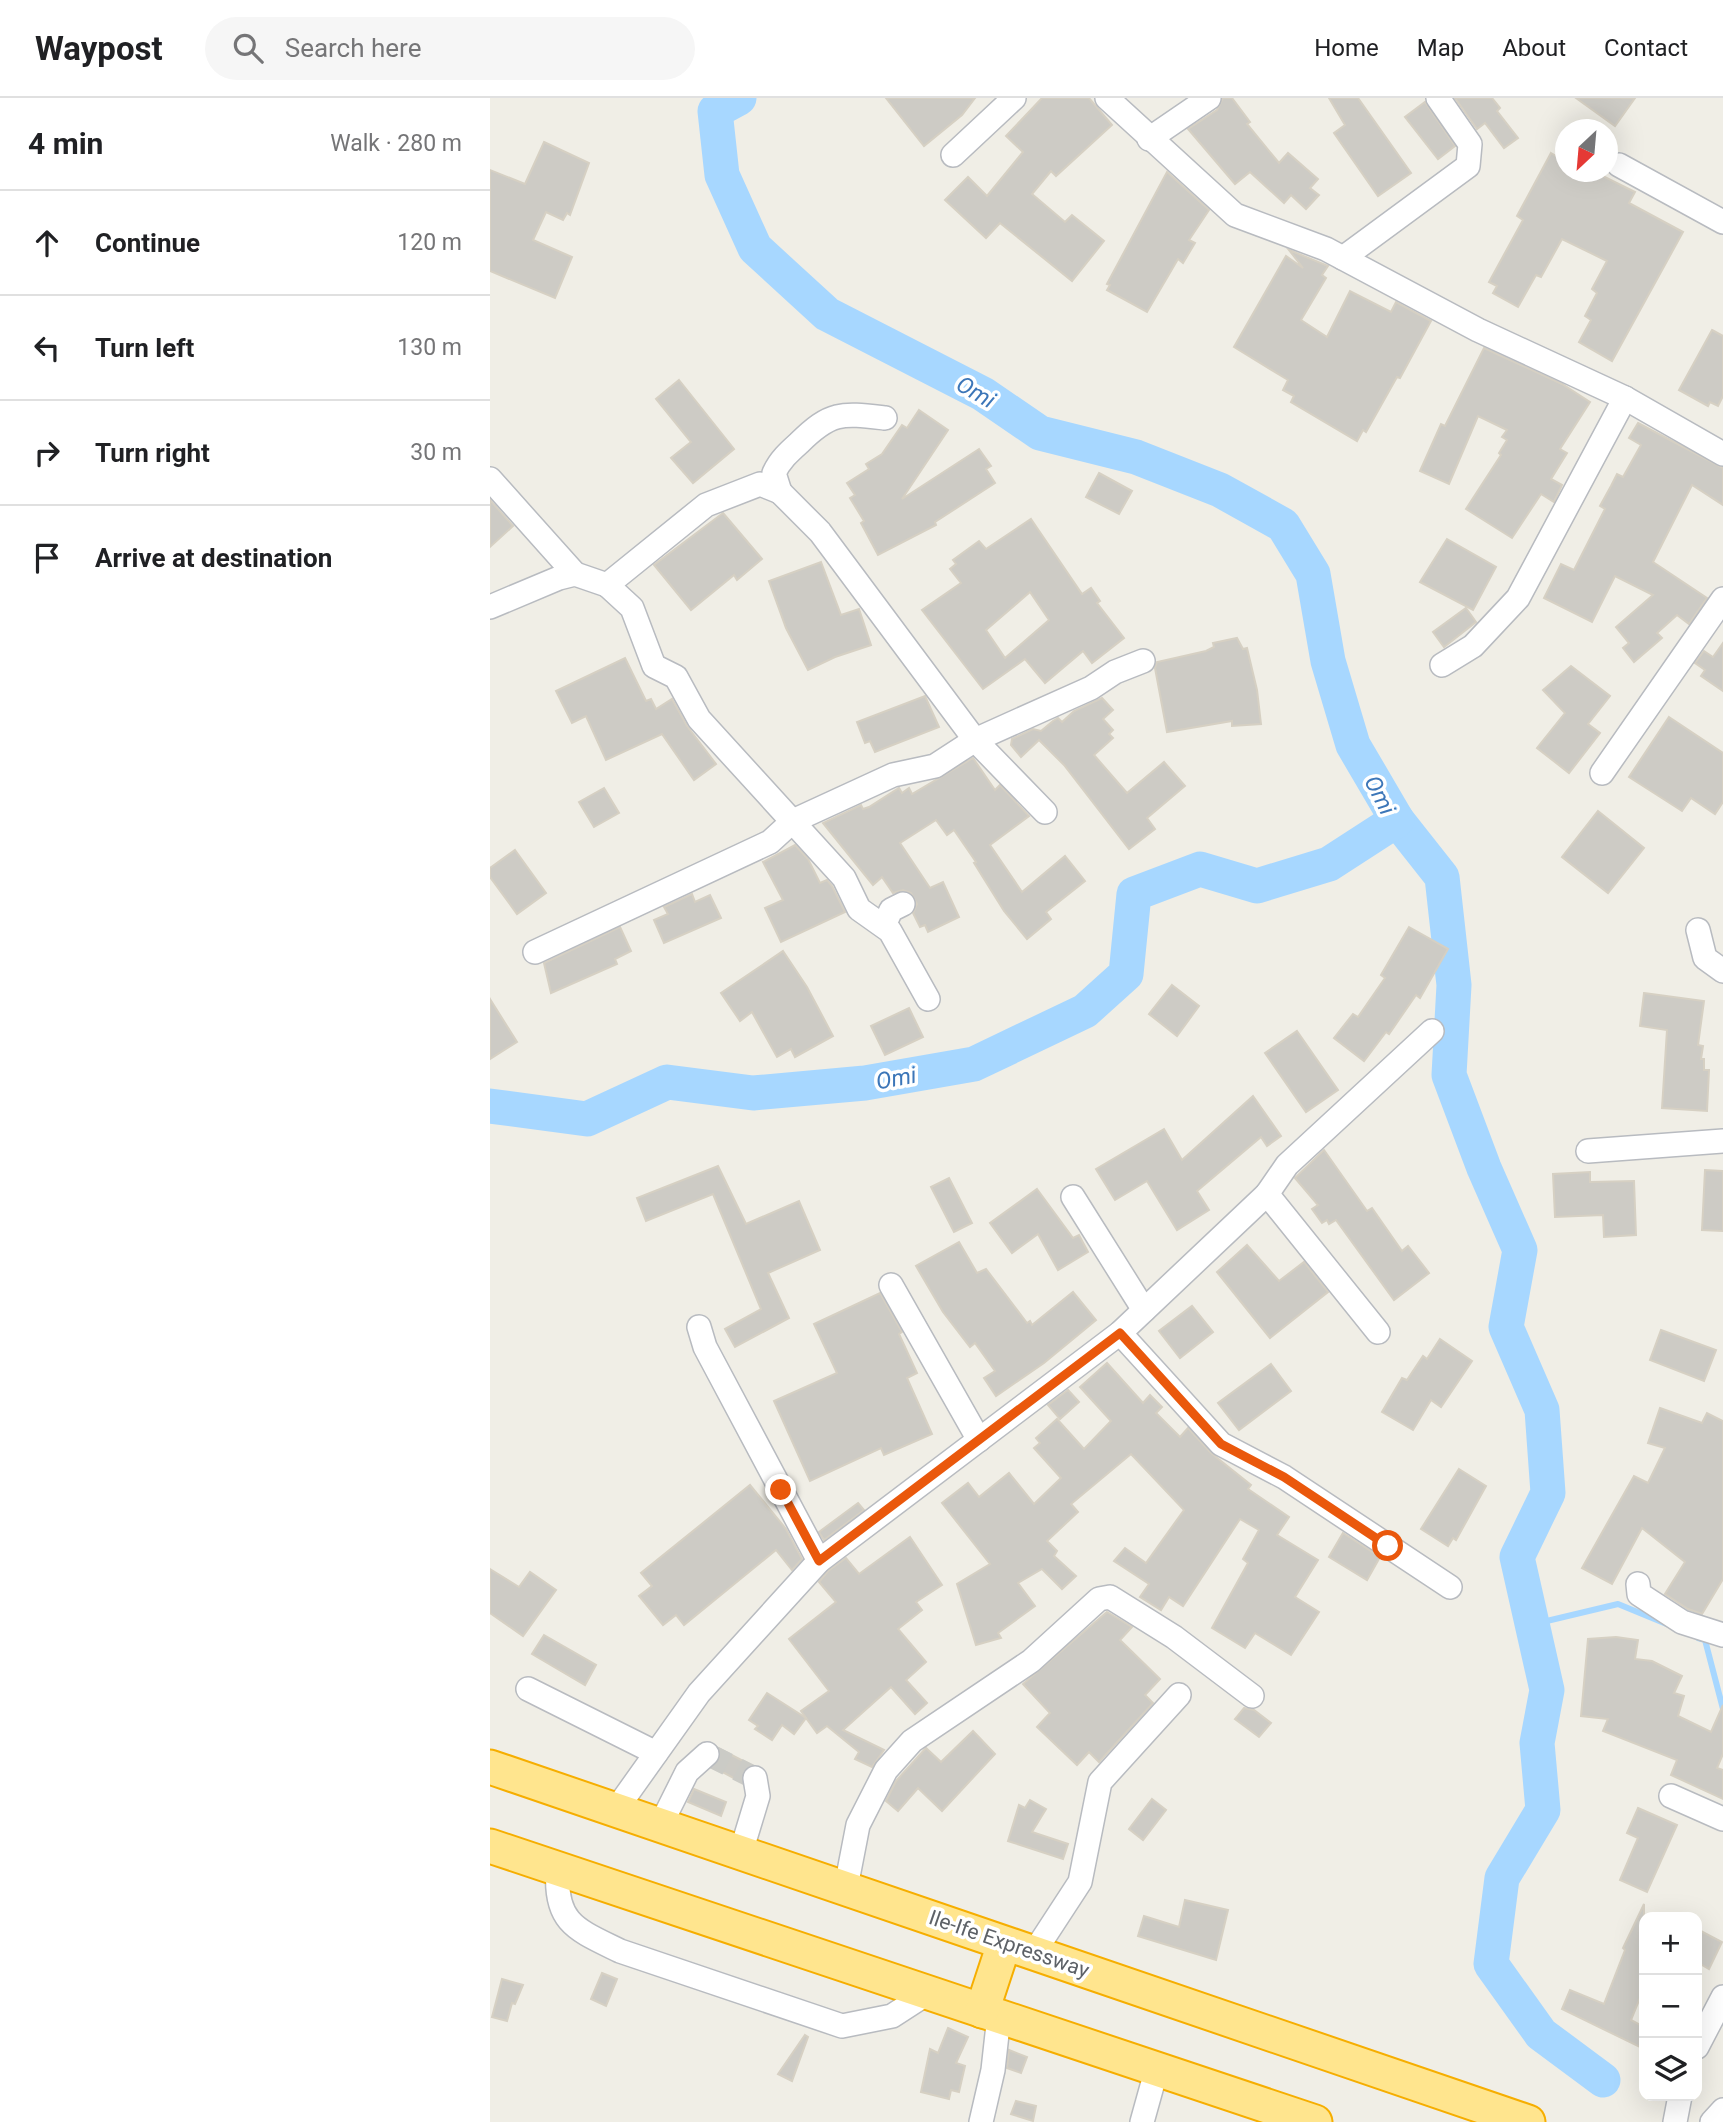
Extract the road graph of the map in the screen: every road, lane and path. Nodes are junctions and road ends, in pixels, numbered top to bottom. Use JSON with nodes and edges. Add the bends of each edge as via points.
{"nodes":[{"id":1,"x":1014,"y":98,"type":"edge"},
{"id":2,"x":1107,"y":98,"type":"edge"},
{"id":3,"x":1209,"y":98,"type":"edge"},
{"id":4,"x":1438,"y":98,"type":"edge"},
{"id":5,"x":1149,"y":139,"type":"junction"},
{"id":6,"x":953,"y":155,"type":"dead end"},
{"id":7,"x":1619,"y":165,"type":"dead end"},
{"id":8,"x":1723,"y":222,"type":"edge"},
{"id":9,"x":1343,"y":258,"type":"junction"},
{"id":10,"x":1625,"y":398,"type":"junction"},
{"id":11,"x":885,"y":418,"type":"dead end"},
{"id":12,"x":1723,"y":454,"type":"edge"},
{"id":13,"x":490,"y":480,"type":"edge"},
{"id":14,"x":780,"y":492,"type":"junction"},
{"id":15,"x":575,"y":574,"type":"junction"},
{"id":16,"x":607,"y":585,"type":"junction"},
{"id":17,"x":1723,"y":599,"type":"edge"},
{"id":18,"x":490,"y":607,"type":"edge"},
{"id":19,"x":1715,"y":627,"type":"edge"},
{"id":20,"x":1143,"y":661,"type":"dead end"},
{"id":21,"x":1442,"y":665,"type":"dead end"},
{"id":22,"x":975,"y":740,"type":"junction"},
{"id":23,"x":1602,"y":773,"type":"dead end"},
{"id":24,"x":1045,"y":812,"type":"dead end"},
{"id":25,"x":793,"y":821,"type":"junction"},
{"id":26,"x":903,"y":904,"type":"dead end"},
{"id":27,"x":884,"y":926,"type":"junction"},
{"id":28,"x":1698,"y":930,"type":"dead end"},
{"id":29,"x":535,"y":952,"type":"dead end"},
{"id":30,"x":1723,"y":971,"type":"edge"},
{"id":31,"x":928,"y":999,"type":"dead end"},
{"id":32,"x":1432,"y":1031,"type":"dead end"},
{"id":33,"x":1723,"y":1141,"type":"edge"},
{"id":34,"x":1588,"y":1151,"type":"dead end"},
{"id":35,"x":1267,"y":1194,"type":"junction"},
{"id":36,"x":1073,"y":1196,"type":"dead end"},
{"id":37,"x":891,"y":1285,"type":"dead end"},
{"id":38,"x":1144,"y":1310,"type":"junction"},
{"id":39,"x":699,"y":1327,"type":"dead end"},
{"id":40,"x":1378,"y":1332,"type":"dead end"},
{"id":41,"x":1120,"y":1333,"type":"junction"},
{"id":42,"x":979,"y":1440,"type":"junction"},
{"id":43,"x":819,"y":1561,"type":"junction"},
{"id":44,"x":1638,"y":1584,"type":"dead end"},
{"id":45,"x":1450,"y":1587,"type":"dead end"},
{"id":46,"x":1723,"y":1635,"type":"edge"},
{"id":47,"x":528,"y":1689,"type":"dead end"},
{"id":48,"x":1179,"y":1695,"type":"dead end"},
{"id":49,"x":1252,"y":1696,"type":"dead end"},
{"id":50,"x":656,"y":1753,"type":"junction"},
{"id":51,"x":707,"y":1754,"type":"dead end"},
{"id":52,"x":490,"y":1767,"type":"edge"},
{"id":53,"x":755,"y":1778,"type":"dead end"},
{"id":54,"x":1671,"y":1796,"type":"dead end"},
{"id":55,"x":615,"y":1811,"type":"junction"},
{"id":56,"x":1723,"y":1819,"type":"edge"},
{"id":57,"x":661,"y":1824,"type":"junction"},
{"id":58,"x":490,"y":1846,"type":"edge"},
{"id":59,"x":741,"y":1852,"type":"junction"},
{"id":60,"x":558,"y":1870,"type":"junction"},
{"id":61,"x":846,"y":1887,"type":"junction"},
{"id":62,"x":1018,"y":1949,"type":"junction"},
{"id":63,"x":926,"y":1994,"type":"junction"},
{"id":64,"x":1723,"y":1997,"type":"edge"},
{"id":65,"x":990,"y":2013,"type":"junction"},
{"id":66,"x":1702,"y":2038,"type":"edge"},
{"id":67,"x":1157,"y":2068,"type":"junction"},
{"id":68,"x":1680,"y":2101,"type":"edge"},
{"id":69,"x":1723,"y":2110,"type":"edge"},
{"id":70,"x":1278,"y":2116,"type":"edge"},
{"id":71,"x":981,"y":2122,"type":"edge"},
{"id":72,"x":1142,"y":2122,"type":"edge"},
{"id":73,"x":1315,"y":2122,"type":"edge"},
{"id":74,"x":1528,"y":2122,"type":"edge"},
{"id":75,"x":1675,"y":2122,"type":"edge"},
{"id":76,"x":1712,"y":2122,"type":"edge"}],
"edges":[{"from":1,"to":6,"type":"street"},
{"from":2,"to":5,"type":"street"},
{"from":3,"to":5,"type":"street"},
{"from":4,"to":9,"type":"street","via":[[1470,144],[1468,166]]},
{"from":5,"to":9,"type":"street","via":[[1235,215]]},
{"from":7,"to":8,"type":"street"},
{"from":9,"to":10,"type":"street","via":[[1478,330]]},
{"from":10,"to":12,"type":"street"},
{"from":10,"to":21,"type":"street","via":[[1518,598],[1473,646]]},
{"from":11,"to":14,"type":"street","via":[[848,414],[821,421],[780,461],[774,473]]},
{"from":13,"to":15,"type":"street"},
{"from":14,"to":16,"type":"street","via":[[760,484],[706,505]]},
{"from":14,"to":22,"type":"street","via":[[820,533]]},
{"from":15,"to":16,"type":"street"},
{"from":15,"to":18,"type":"street"},
{"from":16,"to":25,"type":"street","via":[[632,608],[654,666],[676,677],[699,719]]},
{"from":17,"to":19,"type":"street"},
{"from":19,"to":23,"type":"street"},
{"from":20,"to":22,"type":"street"},
{"from":22,"to":24,"type":"street"},
{"from":22,"to":25,"type":"street","via":[[935,766],[893,775]]},
{"from":25,"to":27,"type":"street","via":[[844,878],[859,909]]},
{"from":25,"to":29,"type":"street","via":[[770,842]]},
{"from":26,"to":27,"type":"street","via":[[891,910]]},
{"from":27,"to":31,"type":"street"},
{"from":28,"to":30,"type":"street","via":[[1705,958]]},
{"from":32,"to":35,"type":"street","via":[[1287,1165]]},
{"from":33,"to":34,"type":"street"},
{"from":35,"to":38,"type":"street"},
{"from":35,"to":40,"type":"street"},
{"from":36,"to":38,"type":"street"},
{"from":37,"to":42,"type":"street"},
{"from":38,"to":41,"type":"street"},
{"from":39,"to":43,"type":"street","via":[[705,1347]]},
{"from":41,"to":42,"type":"street"},
{"from":41,"to":45,"type":"street","via":[[1221,1444],[1284,1477]]},
{"from":42,"to":43,"type":"street"},
{"from":43,"to":50,"type":"street","via":[[699,1693]]},
{"from":44,"to":46,"type":"street","via":[[1639,1594],[1682,1622]]},
{"from":47,"to":50,"type":"street"},
{"from":48,"to":62,"type":"street","via":[[1100,1782],[1080,1882]]},
{"from":49,"to":61,"type":"street","via":[[1174,1637],[1110,1597],[1099,1599],[1031,1661],[912,1741],[887,1770],[858,1825]]},
{"from":50,"to":55,"type":"street"},
{"from":51,"to":57,"type":"street","via":[[687,1772]]},
{"from":52,"to":55,"type":"highway","name":"Ile-Ife Expressway"},
{"from":53,"to":59,"type":"street","via":[[758,1796]]},
{"from":54,"to":56,"type":"street"},
{"from":55,"to":57,"type":"highway","name":"Ile-Ife Expressway"},
{"from":57,"to":59,"type":"highway","name":"Ile-Ife Expressway"},
{"from":58,"to":60,"type":"highway"},
{"from":59,"to":61,"type":"highway","name":"Ile-Ife Expressway"},
{"from":60,"to":63,"type":"highway"},
{"from":60,"to":63,"type":"street","via":[[556,1897],[563,1914],[587,1935],[620,1951],[842,2026],[892,2016]]},
{"from":61,"to":62,"type":"highway","name":"Ile-Ife Expressway"},
{"from":62,"to":65,"type":"highway"},
{"from":62,"to":74,"type":"highway","name":"Ile-Ife Expressway"},
{"from":63,"to":65,"type":"highway"},
{"from":64,"to":66,"type":"street"},
{"from":65,"to":67,"type":"highway"},
{"from":65,"to":71,"type":"street","via":[[993,2070]]},
{"from":67,"to":70,"type":"highway"},
{"from":67,"to":72,"type":"street"},
{"from":68,"to":75,"type":"street"},
{"from":69,"to":76,"type":"street"},
{"from":70,"to":73,"type":"highway"}]}
